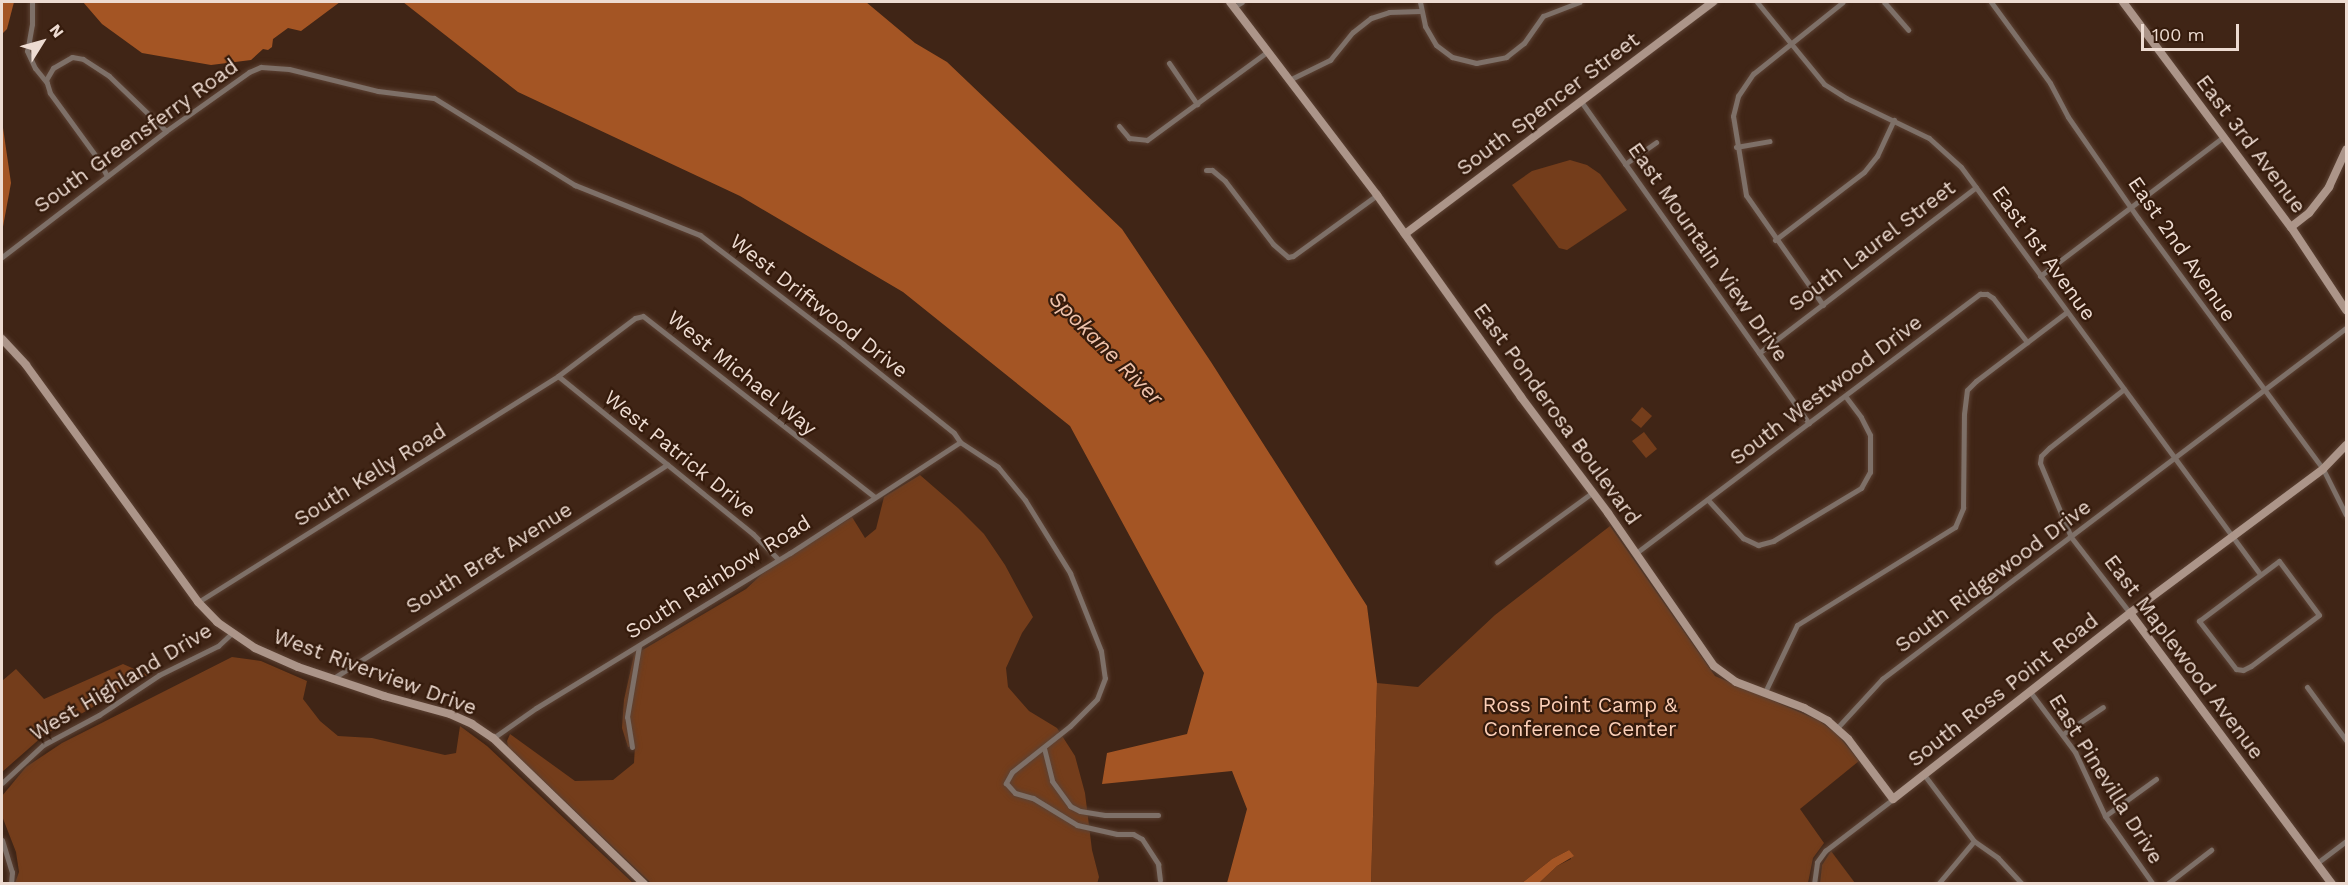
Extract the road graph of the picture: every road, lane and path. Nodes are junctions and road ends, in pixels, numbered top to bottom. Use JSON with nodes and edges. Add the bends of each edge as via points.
{"nodes":[{"id":1,"x":32,"y":2,"type":"edge"},
{"id":2,"x":1242,"y":2,"type":"edge"},
{"id":3,"x":1420,"y":2,"type":"edge"},
{"id":4,"x":1579,"y":2,"type":"edge"},
{"id":5,"x":1713,"y":2,"type":"edge"},
{"id":6,"x":1756,"y":2,"type":"edge"},
{"id":7,"x":1843,"y":2,"type":"edge"},
{"id":8,"x":1884,"y":2,"type":"edge"},
{"id":9,"x":1992,"y":2,"type":"edge"},
{"id":10,"x":2123,"y":2,"type":"edge"},
{"id":11,"x":1232,"y":4,"type":"edge"},
{"id":12,"x":1420,"y":11,"type":"junction"},
{"id":13,"x":1908,"y":30,"type":"dead end"},
{"id":14,"x":1789,"y":44,"type":"junction"},
{"id":15,"x":1268,"y":51,"type":"junction"},
{"id":16,"x":1168,"y":63,"type":"dead end"},
{"id":17,"x":299,"y":72,"type":"joint"},
{"id":18,"x":1289,"y":80,"type":"junction"},
{"id":19,"x":48,"y":84,"type":"junction"},
{"id":20,"x":1580,"y":100,"type":"junction"},
{"id":21,"x":1197,"y":104,"type":"junction"},
{"id":22,"x":1894,"y":120,"type":"junction"},
{"id":23,"x":1119,"y":126,"type":"dead end"},
{"id":24,"x":166,"y":131,"type":"junction"},
{"id":25,"x":2223,"y":137,"type":"junction"},
{"id":26,"x":1769,"y":141,"type":"dead end"},
{"id":27,"x":1656,"y":142,"type":"dead end"},
{"id":28,"x":1736,"y":147,"type":"junction"},
{"id":29,"x":2346,"y":150,"type":"edge"},
{"id":30,"x":1625,"y":164,"type":"junction"},
{"id":31,"x":1206,"y":170,"type":"dead end"},
{"id":32,"x":107,"y":176,"type":"junction"},
{"id":33,"x":1976,"y":187,"type":"junction"},
{"id":34,"x":1377,"y":195,"type":"junction"},
{"id":35,"x":2131,"y":207,"type":"junction"},
{"id":36,"x":2291,"y":227,"type":"junction"},
{"id":37,"x":1405,"y":234,"type":"junction"},
{"id":38,"x":1775,"y":240,"type":"junction"},
{"id":39,"x":2,"y":257,"type":"edge"},
{"id":40,"x":2040,"y":276,"type":"junction"},
{"id":41,"x":1823,"y":305,"type":"junction"},
{"id":42,"x":2346,"y":310,"type":"edge"},
{"id":43,"x":2067,"y":312,"type":"junction"},
{"id":44,"x":2346,"y":328,"type":"edge"},
{"id":45,"x":2,"y":339,"type":"edge"},
{"id":46,"x":2027,"y":342,"type":"junction"},
{"id":47,"x":1759,"y":353,"type":"junction"},
{"id":48,"x":558,"y":376,"type":"junction"},
{"id":49,"x":2124,"y":389,"type":"junction"},
{"id":50,"x":2264,"y":389,"type":"junction"},
{"id":51,"x":1845,"y":396,"type":"junction"},
{"id":52,"x":1809,"y":423,"type":"junction"},
{"id":53,"x":960,"y":442,"type":"junction"},
{"id":54,"x":2346,"y":445,"type":"edge"},
{"id":55,"x":2175,"y":458,"type":"junction"},
{"id":56,"x":667,"y":465,"type":"junction"},
{"id":57,"x":2323,"y":469,"type":"junction"},
{"id":58,"x":1593,"y":492,"type":"junction"},
{"id":59,"x":875,"y":497,"type":"junction"},
{"id":60,"x":1708,"y":500,"type":"junction"},
{"id":61,"x":2346,"y":515,"type":"edge"},
{"id":62,"x":2232,"y":536,"type":"junction"},
{"id":63,"x":2071,"y":537,"type":"junction"},
{"id":64,"x":1636,"y":553,"type":"junction"},
{"id":65,"x":778,"y":560,"type":"junction"},
{"id":66,"x":1497,"y":562,"type":"dead end"},
{"id":67,"x":2260,"y":574,"type":"junction"},
{"id":68,"x":198,"y":602,"type":"junction"},
{"id":69,"x":2130,"y":613,"type":"junction"},
{"id":70,"x":232,"y":633,"type":"junction"},
{"id":71,"x":639,"y":645,"type":"junction"},
{"id":72,"x":330,"y":680,"type":"junction"},
{"id":73,"x":2307,"y":687,"type":"dead end"},
{"id":74,"x":1765,"y":692,"type":"junction"},
{"id":75,"x":2031,"y":693,"type":"junction"},
{"id":76,"x":2103,"y":707,"type":"dead end"},
{"id":77,"x":1837,"y":728,"type":"junction"},
{"id":78,"x":2063,"y":734,"type":"junction"},
{"id":79,"x":493,"y":738,"type":"junction"},
{"id":80,"x":2346,"y":740,"type":"edge"},
{"id":81,"x":632,"y":747,"type":"dead end"},
{"id":82,"x":1044,"y":748,"type":"junction"},
{"id":83,"x":1925,"y":776,"type":"junction"},
{"id":84,"x":2156,"y":779,"type":"dead end"},
{"id":85,"x":2,"y":783,"type":"edge"},
{"id":86,"x":1893,"y":799,"type":"junction"},
{"id":87,"x":1158,"y":815,"type":"dead end"},
{"id":88,"x":2105,"y":816,"type":"junction"},
{"id":89,"x":2,"y":840,"type":"edge"},
{"id":90,"x":1974,"y":841,"type":"junction"},
{"id":91,"x":2346,"y":841,"type":"edge"},
{"id":92,"x":2211,"y":850,"type":"dead end"},
{"id":93,"x":2317,"y":863,"type":"junction"},
{"id":94,"x":1160,"y":880,"type":"dead end"},
{"id":95,"x":11,"y":884,"type":"edge"},
{"id":96,"x":644,"y":884,"type":"edge"},
{"id":97,"x":1814,"y":884,"type":"edge"},
{"id":98,"x":1938,"y":884,"type":"edge"},
{"id":99,"x":2022,"y":884,"type":"edge"},
{"id":100,"x":2153,"y":884,"type":"edge"},
{"id":101,"x":2167,"y":884,"type":"edge"},
{"id":102,"x":2332,"y":884,"type":"edge"}],
"edges":[{"from":1,"to":19,"type":"street","via":[[27,51]]},
{"from":2,"to":11,"type":"street"},
{"from":3,"to":12,"type":"street"},
{"from":4,"to":12,"type":"street","via":[[1543,16],[1520,47],[1488,63],[1462,61],[1443,52],[1427,32]]},
{"from":5,"to":20,"type":"street","name":"South Spencer Street"},
{"from":6,"to":14,"type":"street","name":"East 1st Avenue"},
{"from":7,"to":14,"type":"street"},
{"from":8,"to":13,"type":"street"},
{"from":9,"to":35,"type":"street","name":"East 2nd Avenue"},
{"from":10,"to":25,"type":"street","name":"East 3rd Avenue"},
{"from":11,"to":15,"type":"street","name":"East Ponderosa Boulevard"},
{"from":12,"to":18,"type":"street","via":[[1389,12],[1371,18],[1353,32],[1330,60]]},
{"from":14,"to":22,"type":"street","name":"East 1st Avenue","via":[[1824,84]]},
{"from":14,"to":28,"type":"street","via":[[1741,89],[1733,116]]},
{"from":15,"to":18,"type":"street","name":"East Ponderosa Boulevard"},
{"from":15,"to":21,"type":"street"},
{"from":16,"to":21,"type":"street"},
{"from":17,"to":24,"type":"street","name":"South Greensferry Road","via":[[261,67],[249,72]]},
{"from":17,"to":53,"type":"street","name":"West Driftwood Drive","via":[[378,91],[435,98],[575,185],[700,235],[843,344],[954,433]]},
{"from":18,"to":34,"type":"street","name":"East Ponderosa Boulevard"},
{"from":19,"to":24,"type":"street","via":[[53,68],[72,57],[83,59],[109,76]]},
{"from":19,"to":32,"type":"street","via":[[50,93]]},
{"from":20,"to":30,"type":"street","name":"East Mountain View Drive"},
{"from":20,"to":37,"type":"street","name":"South Spencer Street"},
{"from":21,"to":23,"type":"street","via":[[1147,140],[1129,138]]},
{"from":22,"to":33,"type":"street","name":"East 1st Avenue","via":[[1942,148]]},
{"from":22,"to":38,"type":"street","via":[[1877,156],[1864,172]]},
{"from":24,"to":32,"type":"street","name":"South Greensferry Road"},
{"from":25,"to":35,"type":"street"},
{"from":25,"to":36,"type":"street","name":"East 3rd Avenue"},
{"from":26,"to":28,"type":"street"},
{"from":27,"to":30,"type":"street"},
{"from":28,"to":38,"type":"street","via":[[1746,195]]},
{"from":29,"to":36,"type":"street","via":[[2329,187],[2309,213]]},
{"from":30,"to":47,"type":"street","name":"East Mountain View Drive"},
{"from":31,"to":34,"type":"street","via":[[1212,170],[1225,181],[1288,257]]},
{"from":32,"to":39,"type":"street","name":"South Greensferry Road"},
{"from":33,"to":40,"type":"street","name":"East 1st Avenue"},
{"from":33,"to":41,"type":"street","name":"South Laurel Street"},
{"from":34,"to":37,"type":"street","name":"East Ponderosa Boulevard"},
{"from":35,"to":40,"type":"street"},
{"from":35,"to":50,"type":"street","name":"East 2nd Avenue"},
{"from":36,"to":42,"type":"street","name":"East 3rd Avenue"},
{"from":37,"to":58,"type":"street","name":"East Ponderosa Boulevard"},
{"from":38,"to":41,"type":"street"},
{"from":40,"to":43,"type":"street","name":"East 1st Avenue"},
{"from":41,"to":47,"type":"street","name":"South Laurel Street"},
{"from":43,"to":46,"type":"street"},
{"from":43,"to":49,"type":"street","name":"East 1st Avenue"},
{"from":44,"to":50,"type":"street","name":"South Ridgewood Drive"},
{"from":45,"to":68,"type":"street","name":"West Riverview Drive","via":[[26,365]]},
{"from":46,"to":51,"type":"street","name":"South Westwood Drive","via":[[1993,298],[1980,294]]},
{"from":46,"to":74,"type":"street","via":[[1968,390],[1964,402],[1963,508],[1959,522],[1949,532],[1797,625]]},
{"from":47,"to":52,"type":"street","name":"East Mountain View Drive"},
{"from":48,"to":56,"type":"street","name":"West Patrick Drive"},
{"from":48,"to":59,"type":"street","name":"West Michael Way","via":[[643,316]]},
{"from":48,"to":68,"type":"street","name":"South Kelly Road"},
{"from":49,"to":55,"type":"street","name":"East 1st Avenue"},
{"from":49,"to":63,"type":"street","name":"East Maplewood Avenue","via":[[2044,452],[2040,464]]},
{"from":50,"to":55,"type":"street","name":"South Ridgewood Drive"},
{"from":50,"to":57,"type":"street","name":"East 2nd Avenue"},
{"from":51,"to":52,"type":"street","name":"South Westwood Drive"},
{"from":51,"to":60,"type":"street","via":[[1870,435],[1870,472],[1861,488],[1773,541],[1758,545],[1743,538]]},
{"from":52,"to":60,"type":"street","name":"South Westwood Drive"},
{"from":53,"to":59,"type":"street","name":"South Rainbow Road"},
{"from":53,"to":82,"type":"street","name":"West Driftwood Drive","via":[[998,468],[1025,500],[1070,573],[1101,651],[1105,678],[1097,699]]},
{"from":54,"to":57,"type":"street","name":"South Ross Point Road"},
{"from":55,"to":62,"type":"street","name":"East 1st Avenue"},
{"from":55,"to":63,"type":"street","name":"South Ridgewood Drive"},
{"from":56,"to":65,"type":"street","name":"West Patrick Drive","via":[[753,534]]},
{"from":56,"to":72,"type":"street","name":"South Bret Avenue"},
{"from":57,"to":61,"type":"street","name":"East 2nd Avenue"},
{"from":57,"to":62,"type":"street","name":"South Ross Point Road"},
{"from":58,"to":64,"type":"street","name":"East Ponderosa Boulevard"},
{"from":58,"to":66,"type":"street"},
{"from":59,"to":65,"type":"street","name":"South Rainbow Road"},
{"from":60,"to":64,"type":"street","name":"South Westwood Drive"},
{"from":62,"to":67,"type":"street","name":"East 1st Avenue"},
{"from":62,"to":69,"type":"street","name":"South Ross Point Road"},
{"from":63,"to":69,"type":"street","name":"East Maplewood Avenue"},
{"from":63,"to":77,"type":"street","name":"South Ridgewood Drive","via":[[1882,679]]},
{"from":64,"to":74,"type":"street","name":"East Ponderosa Boulevard","via":[[1714,666],[1736,682]]},
{"from":65,"to":71,"type":"street","name":"South Rainbow Road"},
{"from":67,"to":67,"type":"street","via":[[2199,621],[2231,664],[2240,670],[2251,666],[2319,615],[2279,561]]},
{"from":68,"to":70,"type":"street","name":"West Riverview Drive"},
{"from":69,"to":75,"type":"street","name":"South Ross Point Road"},
{"from":69,"to":93,"type":"street","name":"East Maplewood Avenue"},
{"from":70,"to":72,"type":"street","name":"West Riverview Drive","via":[[266,653]]},
{"from":70,"to":85,"type":"street","name":"West Highland Drive","via":[[218,646],[159,675],[99,715],[43,745]]},
{"from":71,"to":79,"type":"street","name":"South Rainbow Road"},
{"from":71,"to":81,"type":"street","via":[[627,718]]},
{"from":72,"to":79,"type":"street","name":"West Riverview Drive","via":[[450,714]]},
{"from":73,"to":80,"type":"street"},
{"from":74,"to":77,"type":"street","name":"East Ponderosa Boulevard","via":[[1819,715]]},
{"from":75,"to":78,"type":"street","name":"East Pinevilla Drive"},
{"from":75,"to":83,"type":"street","name":"South Ross Point Road"},
{"from":76,"to":78,"type":"street"},
{"from":77,"to":86,"type":"street","name":"East Ponderosa Boulevard"},
{"from":78,"to":88,"type":"street","name":"East Pinevilla Drive"},
{"from":79,"to":96,"type":"street","name":"West Riverview Drive"},
{"from":82,"to":87,"type":"street","via":[[1052,781],[1070,806],[1105,815]]},
{"from":82,"to":94,"type":"street","name":"West Driftwood Drive","via":[[1012,772],[1006,783],[1010,789],[1077,825],[1142,839],[1158,864]]},
{"from":83,"to":86,"type":"street","name":"South Ross Point Road"},
{"from":83,"to":90,"type":"street"},
{"from":84,"to":88,"type":"street"},
{"from":86,"to":97,"type":"street","name":"South Ross Point Road","via":[[1825,851],[1817,862]]},
{"from":88,"to":100,"type":"street","name":"East Pinevilla Drive"},
{"from":89,"to":95,"type":"street","via":[[12,872]]},
{"from":90,"to":98,"type":"street"},
{"from":90,"to":99,"type":"street","via":[[1998,858]]},
{"from":91,"to":93,"type":"street"},
{"from":92,"to":101,"type":"street"},
{"from":93,"to":102,"type":"street","name":"East Maplewood Avenue"}]}
